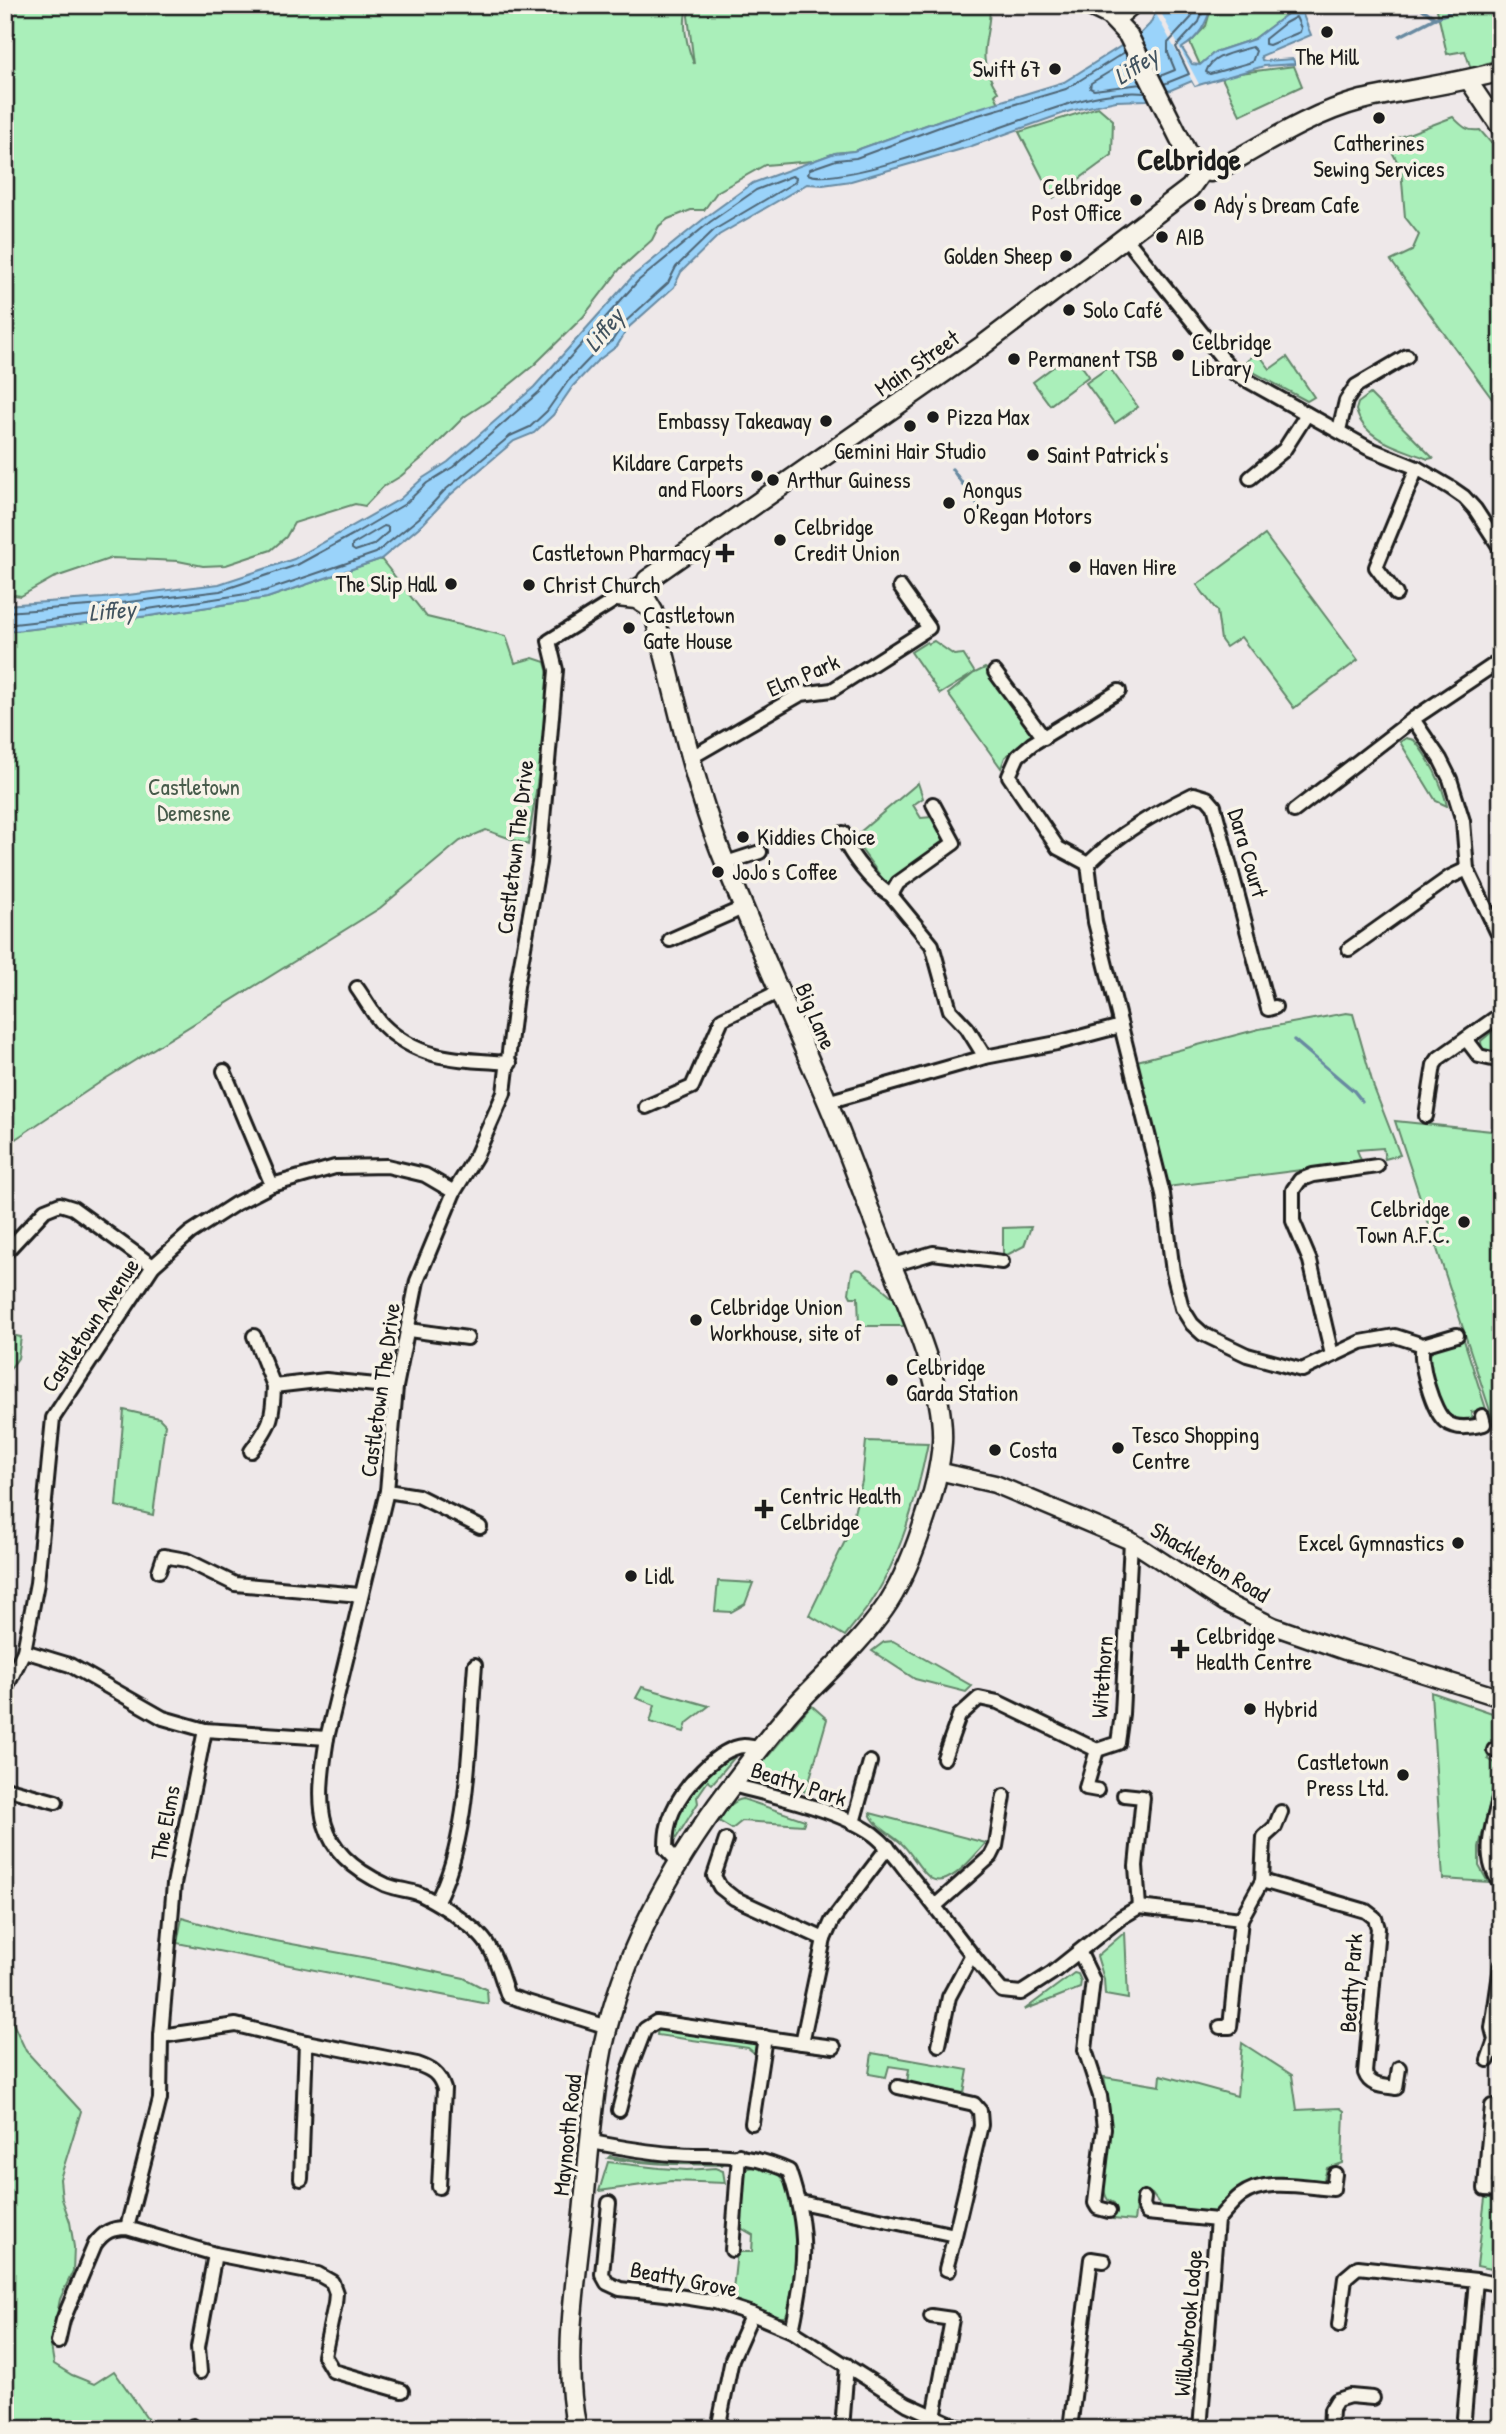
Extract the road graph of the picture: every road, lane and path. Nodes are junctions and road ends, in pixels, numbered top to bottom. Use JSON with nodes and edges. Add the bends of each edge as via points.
{"nodes":[{"id":1,"x":1088,"y":5,"type":"edge"},
{"id":2,"x":1133,"y":5,"type":"edge"},
{"id":3,"x":1113,"y":13,"type":"edge"},
{"id":4,"x":1501,"y":71,"type":"edge"},
{"id":5,"x":1465,"y":81,"type":"junction"},
{"id":6,"x":1501,"y":129,"type":"edge"},
{"id":7,"x":1202,"y":171,"type":"junction"},
{"id":8,"x":1124,"y":236,"type":"junction"},
{"id":9,"x":1407,"y":356,"type":"dead end"},
{"id":10,"x":1307,"y":414,"type":"junction"},
{"id":11,"x":1339,"y":430,"type":"junction"},
{"id":12,"x":1417,"y":468,"type":"junction"},
{"id":13,"x":1250,"y":478,"type":"dead end"},
{"id":14,"x":1501,"y":549,"type":"edge"},
{"id":15,"x":647,"y":580,"type":"junction"},
{"id":16,"x":900,"y":587,"type":"dead end"},
{"id":17,"x":1396,"y":594,"type":"dead end"},
{"id":18,"x":618,"y":598,"type":"junction"},
{"id":19,"x":653,"y":611,"type":"junction"},
{"id":20,"x":1501,"y":660,"type":"edge"},
{"id":21,"x":995,"y":672,"type":"dead end"},
{"id":22,"x":1119,"y":691,"type":"dead end"},
{"id":23,"x":1413,"y":719,"type":"junction"},
{"id":24,"x":1044,"y":738,"type":"junction"},
{"id":25,"x":692,"y":757,"type":"junction"},
{"id":26,"x":933,"y":804,"type":"dead end"},
{"id":27,"x":1294,"y":811,"type":"dead end"},
{"id":28,"x":843,"y":834,"type":"dead end"},
{"id":29,"x":760,"y":852,"type":"dead end"},
{"id":30,"x":726,"y":863,"type":"junction"},
{"id":31,"x":1088,"y":864,"type":"junction"},
{"id":32,"x":1467,"y":869,"type":"junction"},
{"id":33,"x":891,"y":895,"type":"junction"},
{"id":34,"x":744,"y":907,"type":"junction"},
{"id":35,"x":670,"y":940,"type":"dead end"},
{"id":36,"x":1501,"y":940,"type":"edge"},
{"id":37,"x":1349,"y":949,"type":"dead end"},
{"id":38,"x":357,"y":988,"type":"dead end"},
{"id":39,"x":778,"y":992,"type":"junction"},
{"id":40,"x":1275,"y":1007,"type":"dead end"},
{"id":41,"x":1501,"y":1014,"type":"edge"},
{"id":42,"x":1121,"y":1026,"type":"junction"},
{"id":43,"x":1466,"y":1039,"type":"junction"},
{"id":44,"x":985,"y":1057,"type":"junction"},
{"id":45,"x":1501,"y":1061,"type":"edge"},
{"id":46,"x":510,"y":1063,"type":"junction"},
{"id":47,"x":224,"y":1071,"type":"dead end"},
{"id":48,"x":827,"y":1102,"type":"junction"},
{"id":49,"x":646,"y":1107,"type":"dead end"},
{"id":50,"x":1426,"y":1116,"type":"dead end"},
{"id":51,"x":1377,"y":1166,"type":"dead end"},
{"id":52,"x":272,"y":1185,"type":"junction"},
{"id":53,"x":454,"y":1192,"type":"junction"},
{"id":54,"x":5,"y":1252,"type":"edge"},
{"id":55,"x":1002,"y":1262,"type":"dead end"},
{"id":56,"x":893,"y":1265,"type":"junction"},
{"id":57,"x":153,"y":1266,"type":"junction"},
{"id":58,"x":409,"y":1330,"type":"junction"},
{"id":59,"x":1457,"y":1335,"type":"dead end"},
{"id":60,"x":254,"y":1336,"type":"dead end"},
{"id":61,"x":467,"y":1338,"type":"dead end"},
{"id":62,"x":1423,"y":1345,"type":"junction"},
{"id":63,"x":1332,"y":1355,"type":"junction"},
{"id":64,"x":274,"y":1385,"type":"junction"},
{"id":65,"x":396,"y":1387,"type":"junction"},
{"id":66,"x":1482,"y":1416,"type":"dead end"},
{"id":67,"x":251,"y":1451,"type":"dead end"},
{"id":68,"x":938,"y":1471,"type":"junction"},
{"id":69,"x":387,"y":1491,"type":"junction"},
{"id":70,"x":480,"y":1527,"type":"dead end"},
{"id":71,"x":1132,"y":1541,"type":"junction"},
{"id":72,"x":159,"y":1571,"type":"dead end"},
{"id":73,"x":360,"y":1595,"type":"junction"},
{"id":74,"x":24,"y":1651,"type":"junction"},
{"id":75,"x":475,"y":1665,"type":"dead end"},
{"id":76,"x":5,"y":1690,"type":"edge"},
{"id":77,"x":1501,"y":1698,"type":"edge"},
{"id":78,"x":205,"y":1730,"type":"junction"},
{"id":79,"x":327,"y":1738,"type":"junction"},
{"id":80,"x":760,"y":1748,"type":"junction"},
{"id":81,"x":1097,"y":1751,"type":"junction"},
{"id":82,"x":944,"y":1758,"type":"dead end"},
{"id":83,"x":870,"y":1762,"type":"dead end"},
{"id":84,"x":732,"y":1785,"type":"junction"},
{"id":85,"x":5,"y":1788,"type":"edge"},
{"id":86,"x":1097,"y":1790,"type":"dead end"},
{"id":87,"x":1501,"y":1791,"type":"edge"},
{"id":88,"x":1124,"y":1795,"type":"dead end"},
{"id":89,"x":1004,"y":1796,"type":"dead end"},
{"id":90,"x":55,"y":1802,"type":"dead end"},
{"id":91,"x":1281,"y":1812,"type":"dead end"},
{"id":92,"x":853,"y":1823,"type":"junction"},
{"id":93,"x":726,"y":1840,"type":"dead end"},
{"id":94,"x":888,"y":1847,"type":"junction"},
{"id":95,"x":678,"y":1861,"type":"junction"},
{"id":96,"x":1262,"y":1881,"type":"junction"},
{"id":97,"x":1501,"y":1884,"type":"edge"},
{"id":98,"x":436,"y":1902,"type":"junction"},
{"id":99,"x":935,"y":1906,"type":"junction"},
{"id":100,"x":1139,"y":1907,"type":"junction"},
{"id":101,"x":1241,"y":1919,"type":"junction"},
{"id":102,"x":824,"y":1939,"type":"junction"},
{"id":103,"x":1080,"y":1952,"type":"junction"},
{"id":104,"x":971,"y":1956,"type":"junction"},
{"id":105,"x":1501,"y":1966,"type":"edge"},
{"id":106,"x":608,"y":2027,"type":"junction"},
{"id":107,"x":1220,"y":2027,"type":"dead end"},
{"id":108,"x":161,"y":2036,"type":"junction"},
{"id":109,"x":765,"y":2037,"type":"junction"},
{"id":110,"x":1498,"y":2040,"type":"edge"},
{"id":111,"x":306,"y":2042,"type":"junction"},
{"id":112,"x":802,"y":2043,"type":"junction"},
{"id":113,"x":939,"y":2045,"type":"dead end"},
{"id":114,"x":834,"y":2047,"type":"dead end"},
{"id":115,"x":1488,"y":2060,"type":"dead end"},
{"id":116,"x":1399,"y":2068,"type":"dead end"},
{"id":117,"x":898,"y":2087,"type":"dead end"},
{"id":118,"x":1492,"y":2106,"type":"dead end"},
{"id":119,"x":619,"y":2110,"type":"dead end"},
{"id":120,"x":752,"y":2123,"type":"dead end"},
{"id":121,"x":592,"y":2143,"type":"junction"},
{"id":122,"x":1494,"y":2152,"type":"edge"},
{"id":123,"x":739,"y":2155,"type":"junction"},
{"id":124,"x":1335,"y":2174,"type":"dead end"},
{"id":125,"x":301,"y":2179,"type":"dead end"},
{"id":126,"x":439,"y":2187,"type":"dead end"},
{"id":127,"x":1501,"y":2190,"type":"edge"},
{"id":128,"x":1144,"y":2198,"type":"dead end"},
{"id":129,"x":800,"y":2202,"type":"junction"},
{"id":130,"x":609,"y":2203,"type":"dead end"},
{"id":131,"x":1109,"y":2211,"type":"dead end"},
{"id":132,"x":1217,"y":2220,"type":"junction"},
{"id":133,"x":127,"y":2228,"type":"junction"},
{"id":134,"x":955,"y":2235,"type":"junction"},
{"id":135,"x":732,"y":2250,"type":"dead end"},
{"id":136,"x":215,"y":2253,"type":"junction"},
{"id":137,"x":1104,"y":2261,"type":"dead end"},
{"id":138,"x":949,"y":2270,"type":"dead end"},
{"id":139,"x":1476,"y":2280,"type":"junction"},
{"id":140,"x":1501,"y":2285,"type":"edge"},
{"id":141,"x":752,"y":2314,"type":"junction"},
{"id":142,"x":931,"y":2316,"type":"dead end"},
{"id":143,"x":1339,"y":2325,"type":"dead end"},
{"id":144,"x":792,"y":2331,"type":"junction"},
{"id":145,"x":58,"y":2342,"type":"dead end"},
{"id":146,"x":847,"y":2365,"type":"junction"},
{"id":147,"x":200,"y":2372,"type":"dead end"},
{"id":148,"x":402,"y":2391,"type":"dead end"},
{"id":149,"x":1373,"y":2398,"type":"dead end"},
{"id":150,"x":934,"y":2417,"type":"junction"},
{"id":151,"x":577,"y":2429,"type":"edge"},
{"id":152,"x":718,"y":2429,"type":"edge"},
{"id":153,"x":842,"y":2429,"type":"edge"},
{"id":154,"x":970,"y":2429,"type":"edge"},
{"id":155,"x":1070,"y":2429,"type":"edge"},
{"id":156,"x":1200,"y":2429,"type":"edge"},
{"id":157,"x":1330,"y":2429,"type":"edge"},
{"id":158,"x":1463,"y":2429,"type":"edge"}],
"edges":[{"from":1,"to":3,"type":"main road"},
{"from":2,"to":3,"type":"street"},
{"from":3,"to":7,"type":"main road","via":[[1189,157]]},
{"from":4,"to":5,"type":"main road"},
{"from":5,"to":6,"type":"street"},
{"from":5,"to":7,"type":"main road","via":[[1352,104],[1312,119],[1221,168]]},
{"from":7,"to":8,"type":"main road","name":"Main Street","via":[[1190,188]]},
{"from":8,"to":10,"type":"street","via":[[1230,369]]},
{"from":8,"to":15,"type":"main road","name":"Main Street","via":[[982,346]]},
{"from":9,"to":11,"type":"street","via":[[1356,386],[1346,401]]},
{"from":10,"to":11,"type":"street"},
{"from":10,"to":13,"type":"street","via":[[1284,450]]},
{"from":11,"to":12,"type":"street"},
{"from":12,"to":14,"type":"street","via":[[1464,497]]},
{"from":12,"to":17,"type":"street","via":[[1376,566]]},
{"from":15,"to":18,"type":"street","name":"Castletown The Drive"},
{"from":15,"to":19,"type":"main road","name":"Big Lane","via":[[643,594]]},
{"from":16,"to":25,"type":"street","name":"Elm Park","via":[[932,632],[831,690],[801,694]]},
{"from":18,"to":19,"type":"street","via":[[636,600]]},
{"from":18,"to":46,"type":"street","name":"Castletown The Drive","via":[[549,640],[556,670],[542,831],[517,986]]},
{"from":19,"to":25,"type":"main road","name":"Big Lane"},
{"from":20,"to":23,"type":"street"},
{"from":21,"to":24,"type":"street"},
{"from":22,"to":24,"type":"street"},
{"from":23,"to":27,"type":"street"},
{"from":23,"to":32,"type":"street","via":[[1440,760],[1457,801]]},
{"from":24,"to":31,"type":"street","via":[[1018,756],[1009,776],[1058,848]]},
{"from":25,"to":30,"type":"main road","name":"Big Lane"},
{"from":26,"to":33,"type":"street","via":[[954,843],[898,883]]},
{"from":28,"to":33,"type":"street","via":[[853,855],[880,889]]},
{"from":29,"to":30,"type":"street"},
{"from":30,"to":34,"type":"main road","name":"Big Lane"},
{"from":31,"to":40,"type":"street","name":"Dara Court","via":[[1151,816],[1194,794],[1206,798],[1214,806],[1268,1009]]},
{"from":31,"to":42,"type":"street","via":[[1095,922]]},
{"from":32,"to":36,"type":"street"},
{"from":32,"to":37,"type":"street"},
{"from":33,"to":44,"type":"street","via":[[932,945],[950,1010]]},
{"from":34,"to":35,"type":"street"},
{"from":34,"to":39,"type":"main road","name":"Big Lane"},
{"from":38,"to":46,"type":"street","via":[[381,1022],[411,1045],[450,1060]]},
{"from":39,"to":48,"type":"main road","name":"Big Lane"},
{"from":39,"to":49,"type":"street","via":[[723,1019],[692,1087]]},
{"from":41,"to":43,"type":"street"},
{"from":42,"to":44,"type":"street"},
{"from":42,"to":63,"type":"street","via":[[1163,1194],[1173,1272],[1190,1321],[1209,1338],[1288,1367],[1308,1369]]},
{"from":43,"to":45,"type":"street","via":[[1479,1056]]},
{"from":43,"to":50,"type":"street","via":[[1434,1065]]},
{"from":44,"to":48,"type":"street"},
{"from":46,"to":53,"type":"street","name":"Castletown The Drive","via":[[504,1093]]},
{"from":47,"to":52,"type":"street"},
{"from":48,"to":56,"type":"main road","name":"Big Lane"},
{"from":51,"to":63,"type":"street","via":[[1313,1175],[1300,1180],[1293,1190],[1293,1221],[1310,1261]]},
{"from":52,"to":53,"type":"street","name":"Castletown Avenue","via":[[335,1167],[387,1166],[425,1175]]},
{"from":52,"to":57,"type":"street","name":"Castletown Avenue","via":[[212,1217]]},
{"from":53,"to":58,"type":"street","name":"Castletown The Drive","via":[[417,1281]]},
{"from":54,"to":57,"type":"street","via":[[45,1210],[60,1203]]},
{"from":55,"to":56,"type":"street","via":[[933,1253]]},
{"from":56,"to":68,"type":"main road","name":"Big Lane","via":[[938,1402],[942,1436]]},
{"from":57,"to":74,"type":"street","name":"Castletown Avenue","via":[[53,1419],[37,1583]]},
{"from":58,"to":61,"type":"street"},
{"from":58,"to":65,"type":"street","name":"Castletown The Drive"},
{"from":59,"to":62,"type":"street"},
{"from":60,"to":64,"type":"street"},
{"from":62,"to":63,"type":"street","via":[[1395,1336],[1360,1342]]},
{"from":62,"to":66,"type":"street","via":[[1420,1358],[1440,1417],[1463,1427],[1484,1424]]},
{"from":64,"to":65,"type":"street","via":[[326,1380]]},
{"from":64,"to":67,"type":"street","via":[[273,1415]]},
{"from":65,"to":69,"type":"street","name":"Castletown The Drive"},
{"from":68,"to":71,"type":"street","name":"Shackleton Road","via":[[995,1484]]},
{"from":68,"to":80,"type":"main road","name":"Maynooth Road","via":[[907,1566],[889,1603],[855,1648],[793,1708]]},
{"from":69,"to":70,"type":"street","via":[[418,1496]]},
{"from":69,"to":73,"type":"street","name":"Castletown The Drive"},
{"from":71,"to":77,"type":"street","name":"Shackleton Road","via":[[1224,1602],[1273,1626]]},
{"from":71,"to":81,"type":"street","name":"Witethorn","via":[[1118,1742]]},
{"from":72,"to":73,"type":"street","via":[[164,1556],[186,1560],[236,1584]]},
{"from":73,"to":79,"type":"street","name":"Castletown The Drive"},
{"from":74,"to":76,"type":"street","name":"Castletown Avenue"},
{"from":74,"to":78,"type":"street","via":[[70,1665],[163,1718]]},
{"from":75,"to":98,"type":"street","via":[[457,1849]]},
{"from":78,"to":79,"type":"street"},
{"from":78,"to":108,"type":"street","name":"The Elms","via":[[174,1884]]},
{"from":79,"to":98,"type":"street","name":"Castletown The Drive","via":[[321,1811],[332,1843],[367,1875]]},
{"from":80,"to":84,"type":"main road","name":"Maynooth Road"},
{"from":80,"to":95,"type":"street","via":[[742,1746],[724,1753],[693,1780],[666,1830],[666,1849]]},
{"from":81,"to":82,"type":"street","via":[[998,1702],[979,1698],[960,1717]]},
{"from":81,"to":86,"type":"street","name":"Witethorn","via":[[1086,1788]]},
{"from":83,"to":92,"type":"street","name":"Beatty Park"},
{"from":84,"to":92,"type":"street","name":"Beatty Park"},
{"from":84,"to":95,"type":"main road","name":"Maynooth Road"},
{"from":85,"to":90,"type":"street"},
{"from":87,"to":97,"type":"street","via":[[1488,1851],[1491,1869]]},
{"from":88,"to":100,"type":"street","via":[[1143,1797],[1136,1866]]},
{"from":89,"to":99,"type":"street","via":[[991,1856]]},
{"from":91,"to":96,"type":"street","via":[[1264,1837]]},
{"from":92,"to":94,"type":"street","name":"Beatty Park"},
{"from":93,"to":102,"type":"street","via":[[713,1876],[720,1888]]},
{"from":94,"to":99,"type":"street","name":"Beatty Park"},
{"from":94,"to":102,"type":"street","via":[[832,1921]]},
{"from":95,"to":106,"type":"main road","name":"Maynooth Road","via":[[637,1940]]},
{"from":96,"to":101,"type":"street"},
{"from":96,"to":116,"type":"street","name":"Beatty Park","via":[[1367,1911],[1375,1918],[1367,2078],[1396,2088]]},
{"from":98,"to":106,"type":"street","name":"Castletown The Drive","via":[[489,1946],[508,1996]]},
{"from":99,"to":104,"type":"street","name":"Beatty Park"},
{"from":100,"to":101,"type":"street"},
{"from":100,"to":103,"type":"street","name":"Beatty Park"},
{"from":101,"to":107,"type":"street","via":[[1230,2027]]},
{"from":102,"to":112,"type":"street"},
{"from":103,"to":104,"type":"street","name":"Beatty Park","via":[[1021,1993],[1002,1991]]},
{"from":103,"to":131,"type":"street","via":[[1094,1985],[1086,2050],[1104,2128],[1095,2203]]},
{"from":104,"to":113,"type":"street","via":[[949,1997]]},
{"from":105,"to":110,"type":"street","via":[[1492,2028]]},
{"from":106,"to":121,"type":"main road","name":"Maynooth Road"},
{"from":108,"to":111,"type":"street","via":[[236,2025]]},
{"from":108,"to":133,"type":"street","name":"The Elms","via":[[160,2099]]},
{"from":109,"to":112,"type":"street"},
{"from":109,"to":119,"type":"street","via":[[656,2022],[645,2029]]},
{"from":109,"to":120,"type":"street"},
{"from":110,"to":115,"type":"street"},
{"from":111,"to":125,"type":"street"},
{"from":111,"to":126,"type":"street","via":[[434,2070],[444,2089]]},
{"from":112,"to":114,"type":"street"},
{"from":117,"to":134,"type":"street","via":[[974,2104],[980,2111],[981,2125]]},
{"from":118,"to":122,"type":"street"},
{"from":121,"to":123,"type":"street","via":[[672,2154]]},
{"from":121,"to":151,"type":"main road","name":"Maynooth Road","via":[[571,2363]]},
{"from":122,"to":127,"type":"street","via":[[1485,2189]]},
{"from":123,"to":129,"type":"street","via":[[789,2171]]},
{"from":123,"to":135,"type":"street","name":"Beatty Grove"},
{"from":124,"to":132,"type":"street","name":"Willowbrook Lodge","via":[[1333,2189],[1274,2185],[1254,2189],[1240,2196]]},
{"from":128,"to":132,"type":"street","name":"Willowbrook Lodge","via":[[1147,2214]]},
{"from":129,"to":134,"type":"street"},
{"from":129,"to":144,"type":"street","via":[[802,2283]]},
{"from":130,"to":141,"type":"street","name":"Beatty Grove","via":[[602,2274],[607,2283]]},
{"from":132,"to":156,"type":"street","name":"Willowbrook Lodge"},
{"from":133,"to":136,"type":"street"},
{"from":133,"to":145,"type":"street","via":[[114,2228],[95,2245]]},
{"from":134,"to":138,"type":"street"},
{"from":136,"to":147,"type":"street","via":[[198,2347]]},
{"from":136,"to":148,"type":"street","via":[[318,2274],[332,2282],[336,2293],[324,2356],[327,2364],[333,2371]]},
{"from":137,"to":155,"type":"street","via":[[1090,2259]]},
{"from":139,"to":140,"type":"street"},
{"from":139,"to":143,"type":"street","via":[[1358,2267],[1345,2278]]},
{"from":139,"to":158,"type":"street"},
{"from":141,"to":144,"type":"street","name":"Beatty Grove"},
{"from":141,"to":152,"type":"street","name":"Beatty Grove","via":[[732,2359]]},
{"from":142,"to":150,"type":"street","via":[[952,2319]]},
{"from":144,"to":146,"type":"street","name":"Beatty Grove"},
{"from":146,"to":150,"type":"street","name":"Beatty Grove"},
{"from":146,"to":153,"type":"street"},
{"from":149,"to":157,"type":"street","via":[[1337,2400]]},
{"from":150,"to":154,"type":"street","name":"Beatty Grove"}]}
